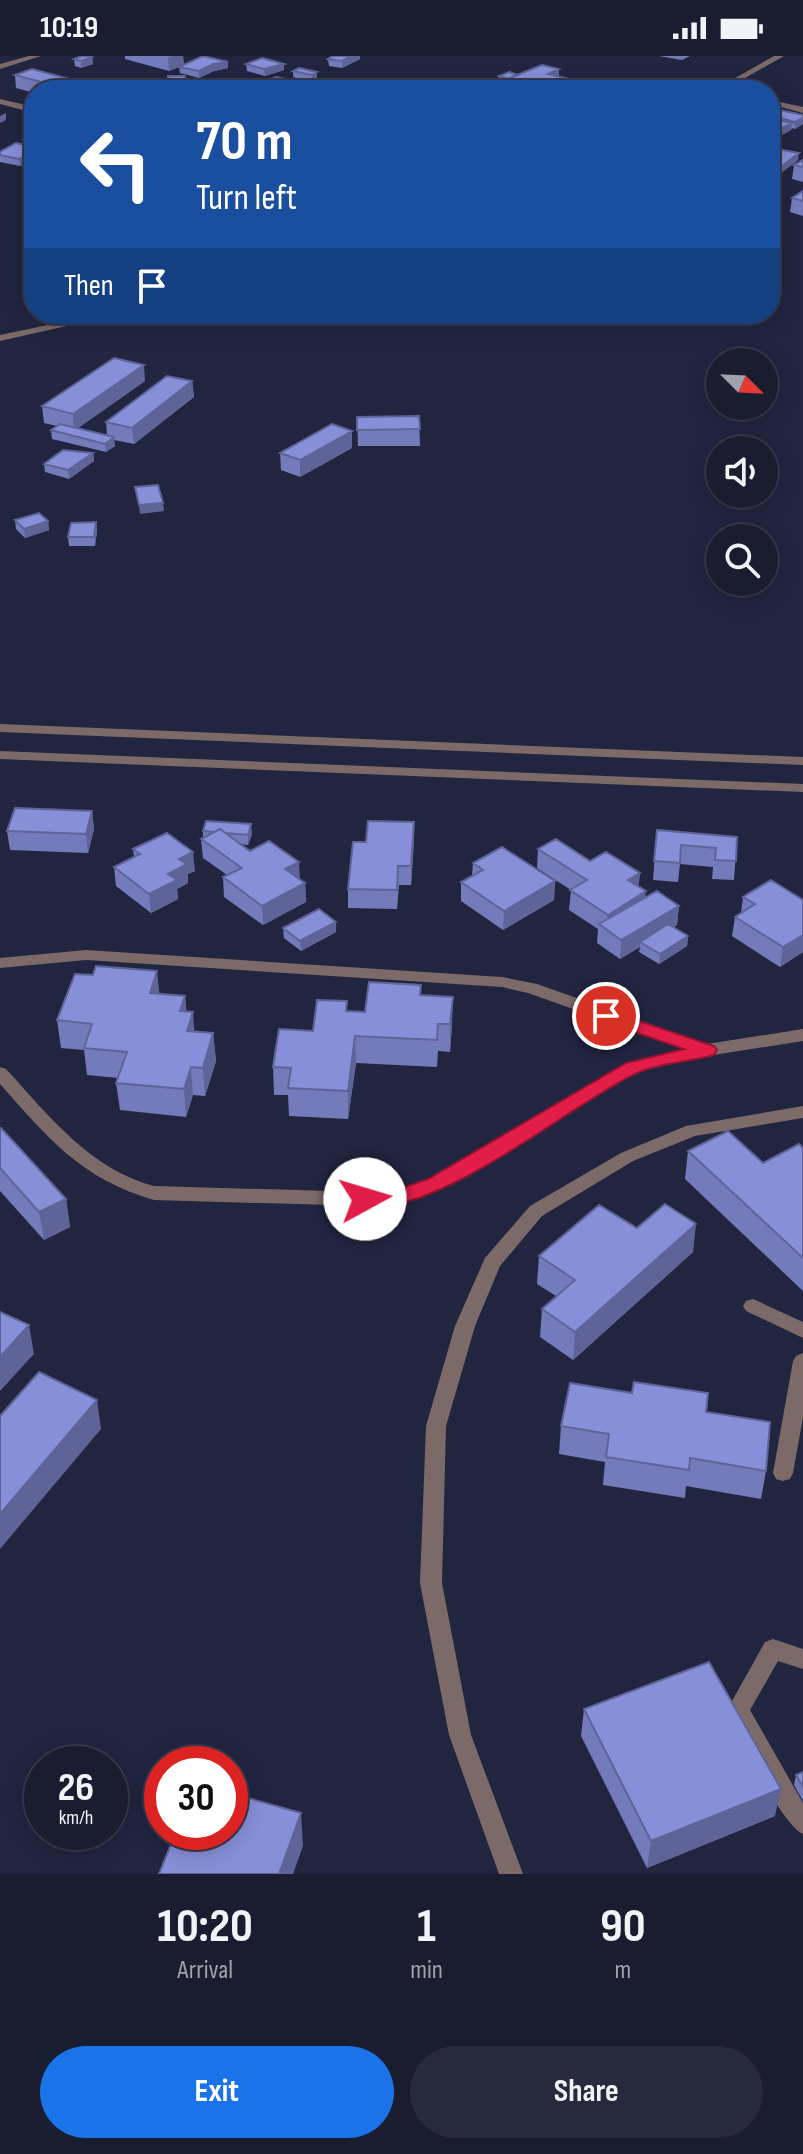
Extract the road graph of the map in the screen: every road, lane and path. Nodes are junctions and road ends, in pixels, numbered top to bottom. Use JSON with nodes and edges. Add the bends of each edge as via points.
{"nodes":[{"id":1,"x":37,"y":56,"type":"edge"},
{"id":2,"x":780,"y":56,"type":"edge"},
{"id":3,"x":0,"y":67,"type":"edge"},
{"id":4,"x":736,"y":80,"type":"edge"},
{"id":5,"x":0,"y":101,"type":"edge"},
{"id":6,"x":780,"y":104,"type":"edge"},
{"id":7,"x":24,"y":107,"type":"edge"},
{"id":8,"x":803,"y":110,"type":"edge"},
{"id":9,"x":67,"y":324,"type":"edge"},
{"id":10,"x":0,"y":338,"type":"edge"},
{"id":11,"x":0,"y":728,"type":"edge"},
{"id":12,"x":130,"y":732,"type":"junction"},
{"id":13,"x":0,"y":755,"type":"edge"},
{"id":14,"x":122,"y":760,"type":"junction"},
{"id":15,"x":803,"y":761,"type":"edge"},
{"id":16,"x":803,"y":788,"type":"edge"},
{"id":17,"x":0,"y":963,"type":"edge"},
{"id":18,"x":803,"y":1035,"type":"edge"},
{"id":19,"x":707,"y":1050,"type":"junction"},
{"id":20,"x":0,"y":1073,"type":"edge"},
{"id":21,"x":803,"y":1112,"type":"edge"},
{"id":22,"x":753,"y":1306,"type":"dead end"},
{"id":23,"x":803,"y":1331,"type":"edge"},
{"id":24,"x":803,"y":1361,"type":"edge"},
{"id":25,"x":783,"y":1473,"type":"dead end"},
{"id":26,"x":803,"y":1659,"type":"edge"},
{"id":27,"x":803,"y":1823,"type":"edge"},
{"id":28,"x":511,"y":1874,"type":"edge"}],
"edges":[{"from":1,"to":3,"type":"street"},
{"from":2,"to":4,"type":"street"},
{"from":5,"to":7,"type":"street"},
{"from":6,"to":8,"type":"street"},
{"from":9,"to":10,"type":"street"},
{"from":11,"to":12,"type":"street"},
{"from":12,"to":14,"type":"street"},
{"from":12,"to":15,"type":"street"},
{"from":13,"to":14,"type":"street"},
{"from":14,"to":16,"type":"street"},
{"from":17,"to":19,"type":"street","via":[[86,955],[502,982]]},
{"from":18,"to":19,"type":"street"},
{"from":19,"to":20,"type":"street","via":[[632,1067],[435,1185],[365,1199],[131,1189],[109,1179],[52,1129]]},
{"from":21,"to":28,"type":"street","via":[[692,1130],[627,1157],[536,1211],[492,1263],[465,1326],[436,1426],[431,1583],[460,1735]]},
{"from":22,"to":23,"type":"street"},
{"from":24,"to":25,"type":"street"},
{"from":26,"to":27,"type":"street","via":[[773,1649],[738,1710]]}]}
